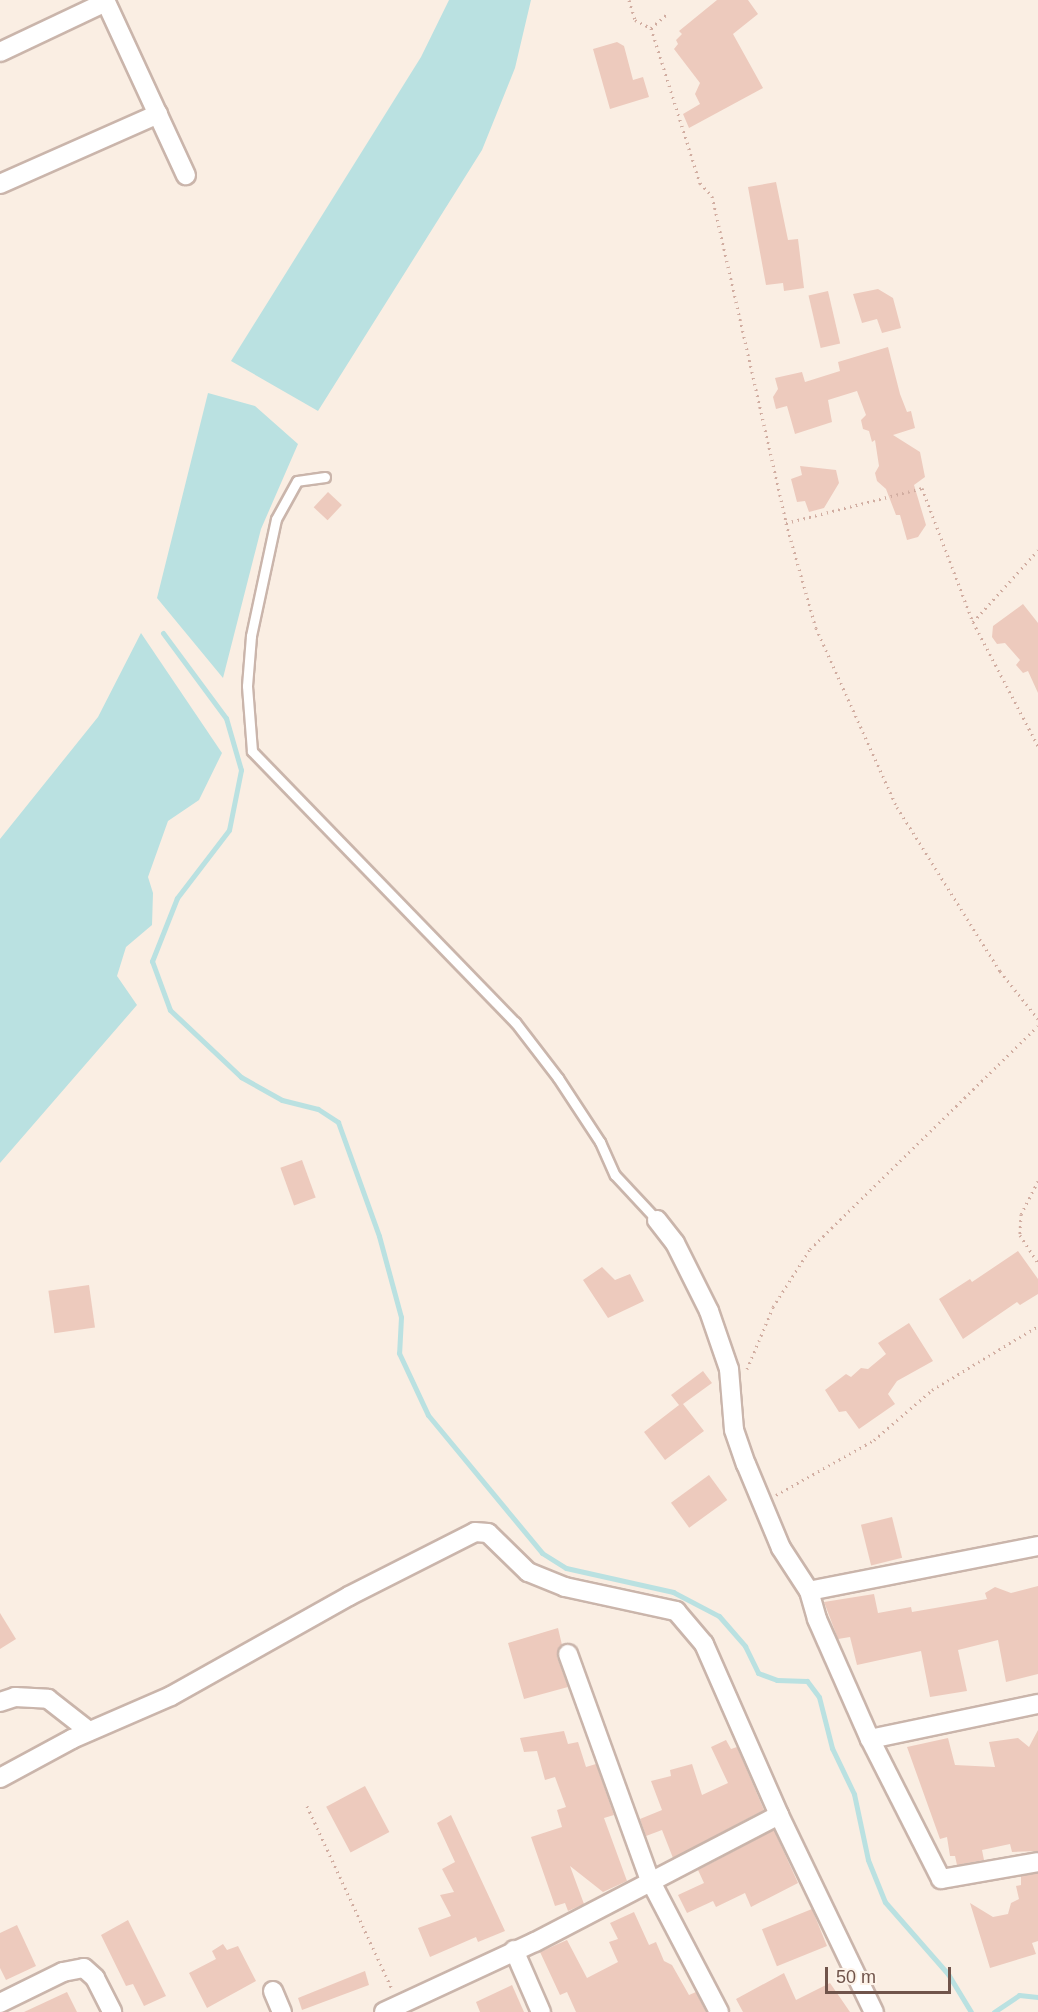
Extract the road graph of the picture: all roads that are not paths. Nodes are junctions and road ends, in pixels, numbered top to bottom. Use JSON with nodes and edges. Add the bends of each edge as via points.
{"nodes":[{"id":1,"x":105,"y":1,"type":"edge"},
{"id":2,"x":0,"y":51,"type":"edge"},
{"id":3,"x":158,"y":114,"type":"junction"},
{"id":4,"x":186,"y":175,"type":"dead end"},
{"id":5,"x":0,"y":184,"type":"edge"},
{"id":6,"x":325,"y":477,"type":"dead end"},
{"id":7,"x":657,"y":1220,"type":"joint"},
{"id":8,"x":1038,"y":1546,"type":"edge"},
{"id":9,"x":809,"y":1591,"type":"junction"},
{"id":10,"x":568,"y":1654,"type":"dead end"},
{"id":11,"x":0,"y":1702,"type":"edge"},
{"id":12,"x":1038,"y":1704,"type":"edge"},
{"id":13,"x":89,"y":1731,"type":"junction"},
{"id":14,"x":870,"y":1739,"type":"junction"},
{"id":15,"x":0,"y":1778,"type":"edge"},
{"id":16,"x":779,"y":1815,"type":"junction"},
{"id":17,"x":1038,"y":1862,"type":"edge"},
{"id":18,"x":650,"y":1880,"type":"junction"},
{"id":19,"x":514,"y":1950,"type":"junction"},
{"id":20,"x":273,"y":1991,"type":"dead end"},
{"id":21,"x":0,"y":2003,"type":"edge"},
{"id":22,"x":392,"y":2009,"type":"edge"},
{"id":23,"x":112,"y":2012,"type":"edge"},
{"id":24,"x":282,"y":2012,"type":"edge"},
{"id":25,"x":541,"y":2012,"type":"edge"},
{"id":26,"x":719,"y":2012,"type":"edge"},
{"id":27,"x":874,"y":2012,"type":"edge"}],
"edges":[{"from":1,"to":2,"type":"street"},
{"from":1,"to":3,"type":"street"},
{"from":3,"to":4,"type":"street"},
{"from":3,"to":5,"type":"street"},
{"from":6,"to":7,"type":"lane","via":[[297,481],[276,519],[251,636],[247,686],[252,751],[515,1022],[594,1133],[615,1176]]},
{"from":7,"to":9,"type":"street","via":[[675,1244],[709,1311],[729,1369],[734,1430],[781,1548]]},
{"from":8,"to":9,"type":"street"},
{"from":9,"to":14,"type":"street"},
{"from":10,"to":18,"type":"street"},
{"from":11,"to":13,"type":"street","via":[[15,1697],[48,1699]]},
{"from":12,"to":14,"type":"street"},
{"from":13,"to":15,"type":"street"},
{"from":13,"to":16,"type":"street","via":[[171,1696],[349,1596],[475,1532],[488,1533],[528,1572],[565,1587],[676,1611],[704,1644]]},
{"from":14,"to":17,"type":"street","via":[[941,1879]]},
{"from":16,"to":18,"type":"street"},
{"from":16,"to":27,"type":"street"},
{"from":18,"to":19,"type":"street"},
{"from":18,"to":26,"type":"street"},
{"from":19,"to":22,"type":"street"},
{"from":19,"to":25,"type":"street"},
{"from":20,"to":24,"type":"street"},
{"from":21,"to":23,"type":"street","via":[[63,1972],[84,1968],[95,1978]]}]}
